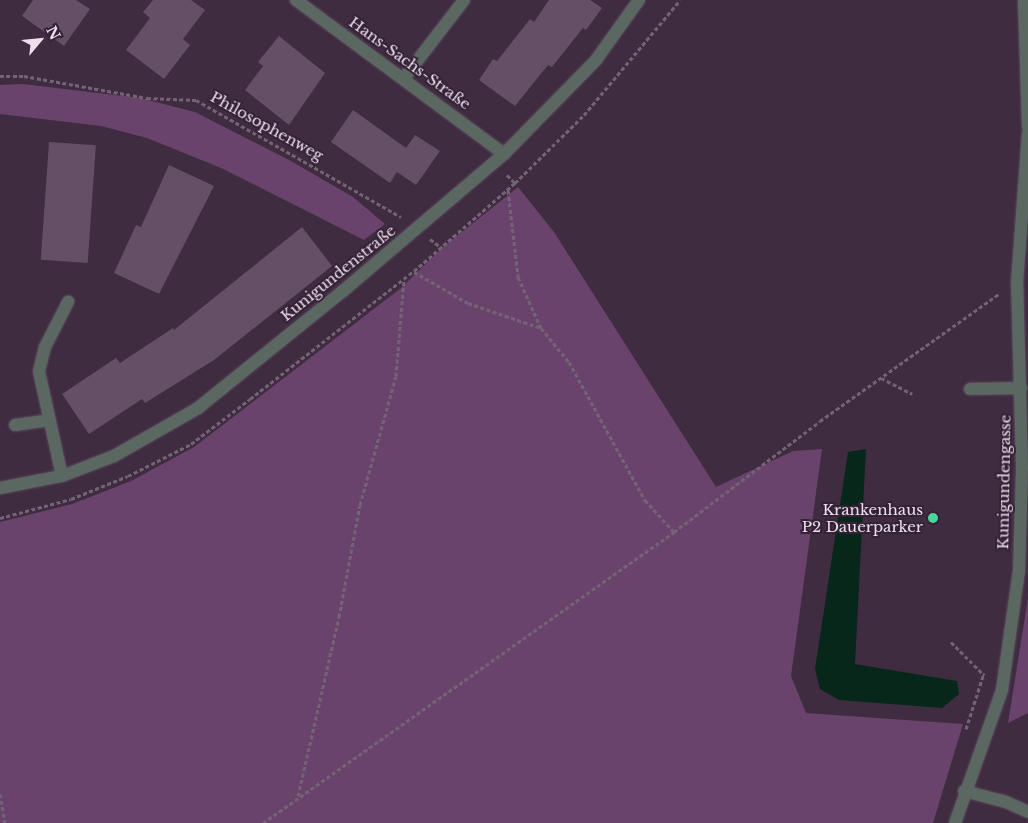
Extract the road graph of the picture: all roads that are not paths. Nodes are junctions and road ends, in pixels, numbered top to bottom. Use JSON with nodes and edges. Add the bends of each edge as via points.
{"nodes":[{"id":1,"x":296,"y":0,"type":"edge"},
{"id":2,"x":464,"y":0,"type":"edge"},
{"id":3,"x":639,"y":0,"type":"edge"},
{"id":4,"x":1024,"y":0,"type":"edge"},
{"id":5,"x":404,"y":78,"type":"junction"},
{"id":6,"x":1028,"y":127,"type":"edge"},
{"id":7,"x":1028,"y":132,"type":"edge"},
{"id":8,"x":504,"y":154,"type":"junction"},
{"id":9,"x":68,"y":302,"type":"dead end"},
{"id":10,"x":1021,"y":388,"type":"junction"},
{"id":11,"x":970,"y":389,"type":"dead end"},
{"id":12,"x":50,"y":420,"type":"junction"},
{"id":13,"x":16,"y":425,"type":"dead end"},
{"id":14,"x":62,"y":476,"type":"junction"},
{"id":15,"x":0,"y":488,"type":"edge"},
{"id":16,"x":964,"y":791,"type":"junction"},
{"id":17,"x":1028,"y":812,"type":"edge"},
{"id":18,"x":955,"y":823,"type":"edge"}],
"edges":[{"from":1,"to":5,"type":"street","name":"Hans-Sachs-Straße"},
{"from":2,"to":5,"type":"street"},
{"from":3,"to":8,"type":"street","name":"Kunigundenstraße","via":[[596,60]]},
{"from":4,"to":6,"type":"street"},
{"from":5,"to":8,"type":"street","name":"Hans-Sachs-Straße"},
{"from":7,"to":10,"type":"street","name":"Kunigundengasse","via":[[1017,283]]},
{"from":8,"to":14,"type":"street","name":"Kunigundenstraße","via":[[198,408],[114,456]]},
{"from":9,"to":12,"type":"street","via":[[45,347],[39,371]]},
{"from":10,"to":11,"type":"street"},
{"from":10,"to":16,"type":"street","name":"Kunigundengasse","via":[[1019,572],[1002,690]]},
{"from":12,"to":13,"type":"street"},
{"from":12,"to":14,"type":"street"},
{"from":14,"to":15,"type":"street","name":"Kunigundenstraße"},
{"from":16,"to":17,"type":"street","via":[[1006,802]]},
{"from":16,"to":18,"type":"street","name":"Kunigundengasse"}]}
